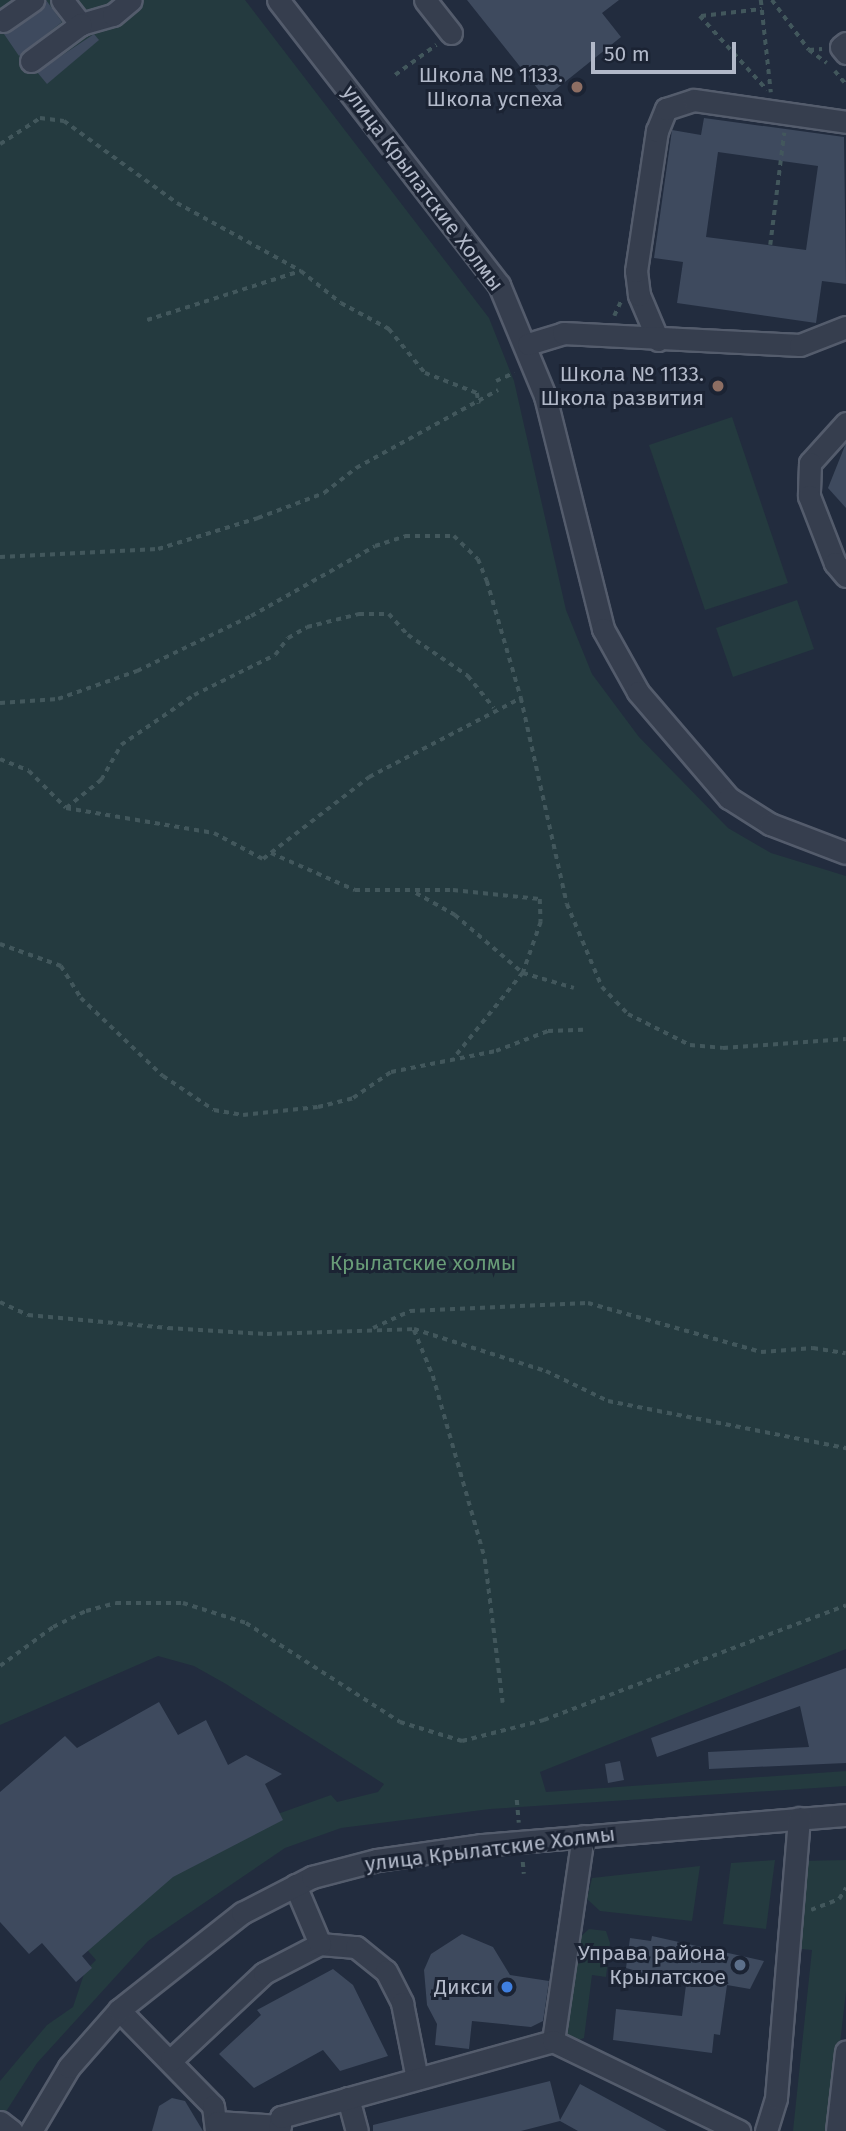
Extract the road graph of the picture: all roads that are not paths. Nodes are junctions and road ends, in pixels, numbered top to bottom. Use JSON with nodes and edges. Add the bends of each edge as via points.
{"nodes":[{"id":1,"x":33,"y":0,"type":"edge"},
{"id":2,"x":62,"y":0,"type":"edge"},
{"id":3,"x":131,"y":0,"type":"edge"},
{"id":4,"x":278,"y":0,"type":"edge"},
{"id":5,"x":425,"y":0,"type":"edge"},
{"id":6,"x":3,"y":21,"type":"dead end"},
{"id":7,"x":80,"y":24,"type":"junction"},
{"id":8,"x":451,"y":33,"type":"road end"},
{"id":9,"x":32,"y":61,"type":"dead end"},
{"id":10,"x":846,"y":122,"type":"edge"},
{"id":11,"x":846,"y":327,"type":"edge"},
{"id":12,"x":658,"y":340,"type":"junction"},
{"id":13,"x":528,"y":344,"type":"junction"},
{"id":14,"x":846,"y":423,"type":"edge"},
{"id":15,"x":846,"y":576,"type":"edge"},
{"id":16,"x":846,"y":853,"type":"edge"},
{"id":17,"x":846,"y":1815,"type":"edge"},
{"id":18,"x":799,"y":1818,"type":"junction"},
{"id":19,"x":583,"y":1836,"type":"junction"},
{"id":20,"x":295,"y":1885,"type":"junction"},
{"id":21,"x":320,"y":1944,"type":"junction"},
{"id":22,"x":119,"y":2010,"type":"junction"},
{"id":23,"x":553,"y":2041,"type":"junction"},
{"id":24,"x":846,"y":2052,"type":"edge"},
{"id":25,"x":171,"y":2060,"type":"junction"},
{"id":26,"x":417,"y":2079,"type":"junction"},
{"id":27,"x":348,"y":2098,"type":"junction"},
{"id":28,"x":0,"y":2122,"type":"edge"},
{"id":29,"x":216,"y":2127,"type":"edge"},
{"id":30,"x":280,"y":2129,"type":"edge"},
{"id":31,"x":12,"y":2131,"type":"edge"},
{"id":32,"x":31,"y":2131,"type":"edge"},
{"id":33,"x":357,"y":2131,"type":"edge"},
{"id":34,"x":739,"y":2131,"type":"edge"},
{"id":35,"x":766,"y":2131,"type":"edge"},
{"id":36,"x":837,"y":2131,"type":"edge"}],
"edges":[{"from":1,"to":6,"type":"street"},
{"from":2,"to":7,"type":"street"},
{"from":3,"to":7,"type":"street","via":[[113,15]]},
{"from":4,"to":13,"type":"street","name":"улица Крылатские Холмы","via":[[472,246]]},
{"from":5,"to":8,"type":"street"},
{"from":7,"to":9,"type":"street"},
{"from":10,"to":12,"type":"street","via":[[694,100],[678,102],[660,117],[636,271]]},
{"from":11,"to":12,"type":"street","via":[[800,345]]},
{"from":12,"to":13,"type":"street","via":[[563,333]]},
{"from":13,"to":16,"type":"street","name":"улица Крылатские Холмы","via":[[592,595],[618,661],[667,729],[729,798],[770,824]]},
{"from":14,"to":15,"type":"street","via":[[810,463],[809,496],[835,563]]},
{"from":17,"to":18,"type":"street","name":"улица Крылатские Холмы"},
{"from":18,"to":19,"type":"street","name":"улица Крылатские Холмы"},
{"from":18,"to":35,"type":"street","via":[[776,2098]]},
{"from":19,"to":20,"type":"street","name":"улица Крылатские Холмы","via":[[377,1860]]},
{"from":19,"to":23,"type":"street"},
{"from":20,"to":21,"type":"street"},
{"from":20,"to":22,"type":"street","name":"улица Крылатские Холмы","via":[[208,1937]]},
{"from":21,"to":25,"type":"street","via":[[264,1973]]},
{"from":21,"to":26,"type":"street","via":[[356,1947],[386,1971],[402,2003]]},
{"from":22,"to":25,"type":"street"},
{"from":22,"to":32,"type":"street","name":"улица Крылатские Холмы","via":[[69,2067]]},
{"from":23,"to":26,"type":"street"},
{"from":23,"to":34,"type":"street"},
{"from":24,"to":36,"type":"street"},
{"from":25,"to":29,"type":"street","via":[[213,2106]]},
{"from":26,"to":27,"type":"street"},
{"from":27,"to":30,"type":"street","via":[[281,2117]]},
{"from":27,"to":33,"type":"street"},
{"from":28,"to":31,"type":"street"},
{"from":29,"to":30,"type":"street"}]}
